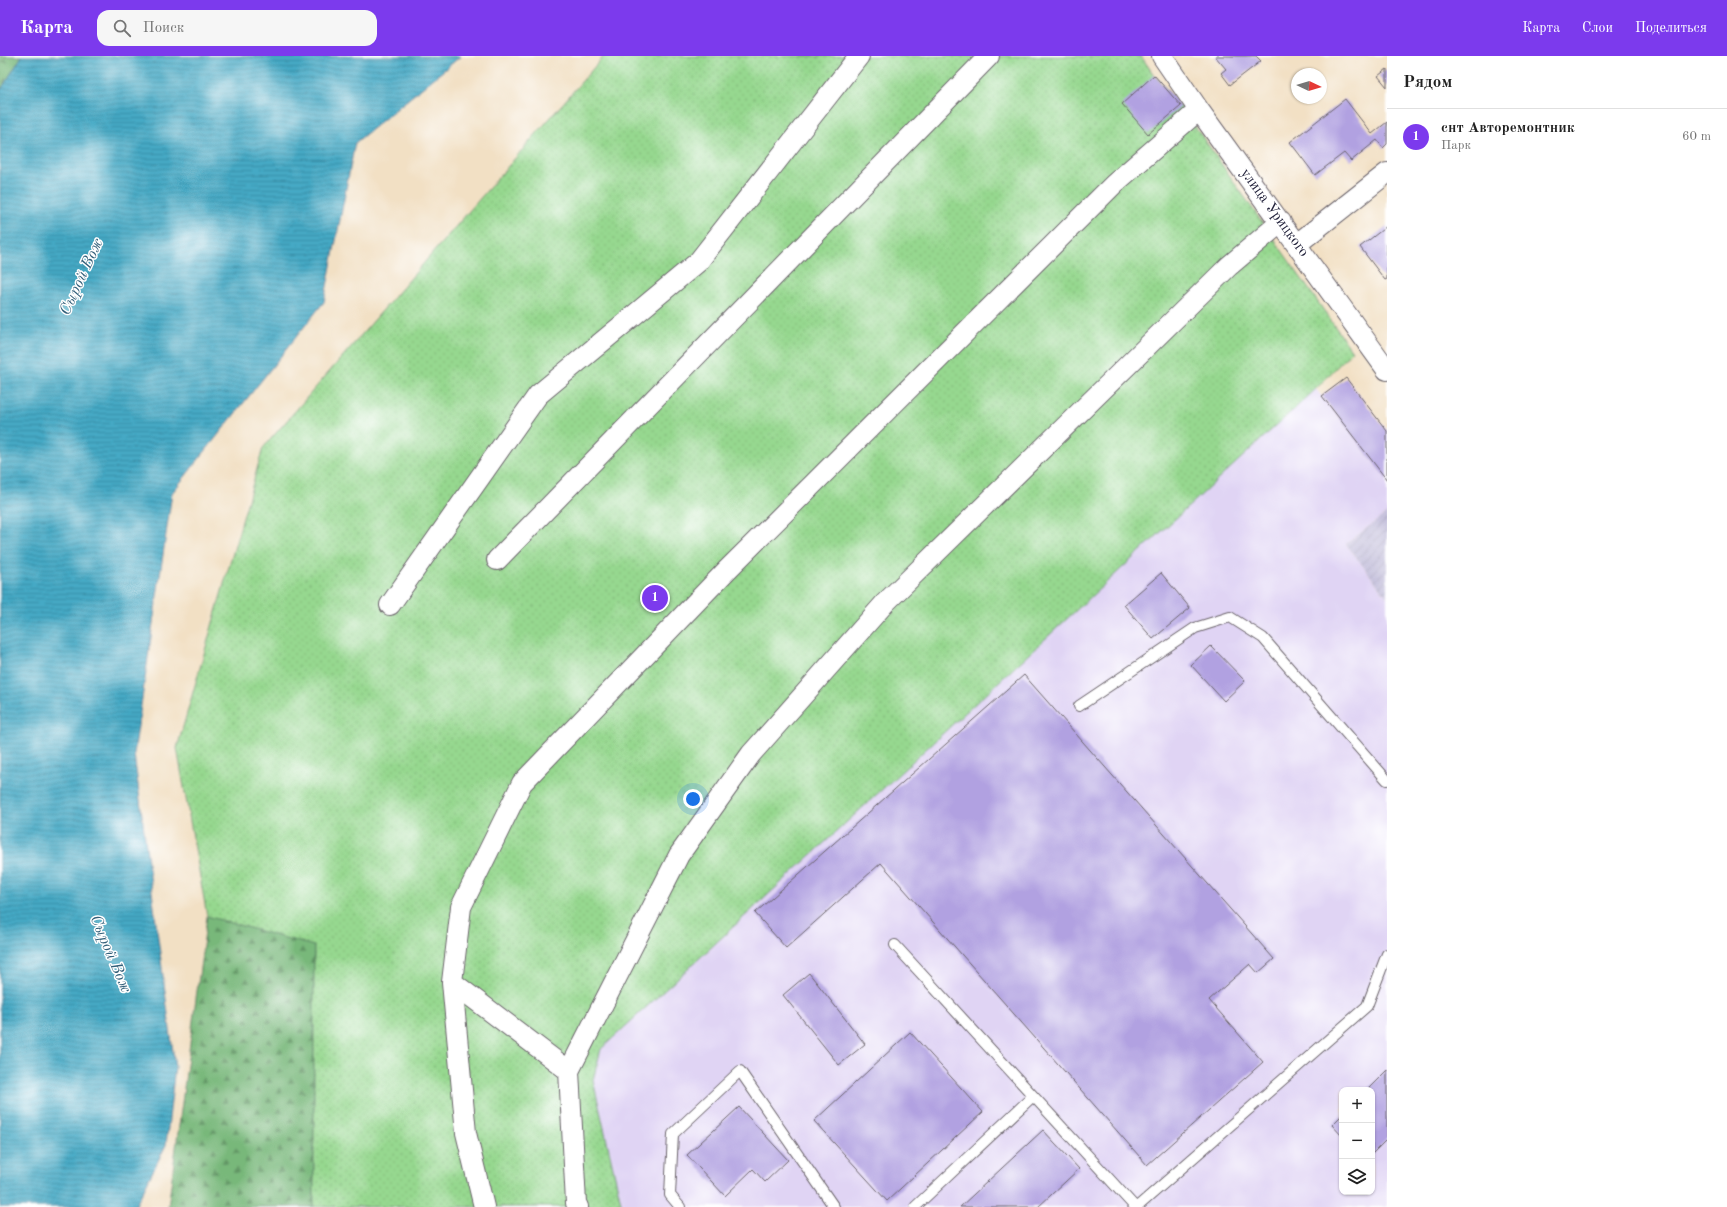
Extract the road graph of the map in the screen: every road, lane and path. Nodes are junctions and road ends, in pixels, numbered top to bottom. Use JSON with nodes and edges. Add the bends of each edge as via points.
{"nodes":[{"id":1,"x":859,"y":56,"type":"edge"},
{"id":2,"x":988,"y":56,"type":"edge"},
{"id":3,"x":1162,"y":56,"type":"edge"},
{"id":4,"x":1199,"y":110,"type":"junction"},
{"id":5,"x":1387,"y":173,"type":"edge"},
{"id":6,"x":1281,"y":222,"type":"junction"},
{"id":7,"x":1297,"y":244,"type":"junction"},
{"id":8,"x":1387,"y":370,"type":"edge"},
{"id":9,"x":497,"y":560,"type":"dead end"},
{"id":10,"x":390,"y":605,"type":"dead end"},
{"id":11,"x":1079,"y":706,"type":"dead end"},
{"id":12,"x":1387,"y":780,"type":"edge"},
{"id":13,"x":895,"y":946,"type":"dead end"},
{"id":14,"x":1387,"y":954,"type":"edge"},
{"id":15,"x":452,"y":982,"type":"junction"},
{"id":16,"x":569,"y":1071,"type":"junction"},
{"id":17,"x":1033,"y":1096,"type":"junction"},
{"id":18,"x":484,"y":1207,"type":"edge"},
{"id":19,"x":578,"y":1207,"type":"edge"},
{"id":20,"x":680,"y":1207,"type":"edge"},
{"id":21,"x":834,"y":1207,"type":"edge"},
{"id":22,"x":916,"y":1207,"type":"edge"},
{"id":23,"x":1136,"y":1207,"type":"edge"}],
"edges":[{"from":1,"to":10,"type":"street","via":[[698,262],[538,395]]},
{"from":2,"to":9,"type":"street"},
{"from":3,"to":4,"type":"street","name":"улица Урицкого"},
{"from":4,"to":6,"type":"street","name":"улица Урицкого"},
{"from":4,"to":15,"type":"street","via":[[1114,184],[732,566],[522,783],[460,906]]},
{"from":5,"to":7,"type":"street"},
{"from":6,"to":7,"type":"street","name":"улица Урицкого"},
{"from":6,"to":16,"type":"street","via":[[1229,266],[885,603],[750,754],[678,856]]},
{"from":7,"to":8,"type":"street","name":"улица Урицкого"},
{"from":11,"to":12,"type":"lane","via":[[1195,628],[1230,617],[1263,638]]},
{"from":13,"to":17,"type":"lane"},
{"from":14,"to":23,"type":"lane","via":[[1367,1006]]},
{"from":15,"to":16,"type":"street"},
{"from":15,"to":18,"type":"street","via":[[466,1132]]},
{"from":16,"to":19,"type":"street"},
{"from":17,"to":22,"type":"lane"},
{"from":17,"to":23,"type":"lane"},
{"from":20,"to":21,"type":"lane","via":[[670,1195],[673,1134],[740,1071]]}]}
